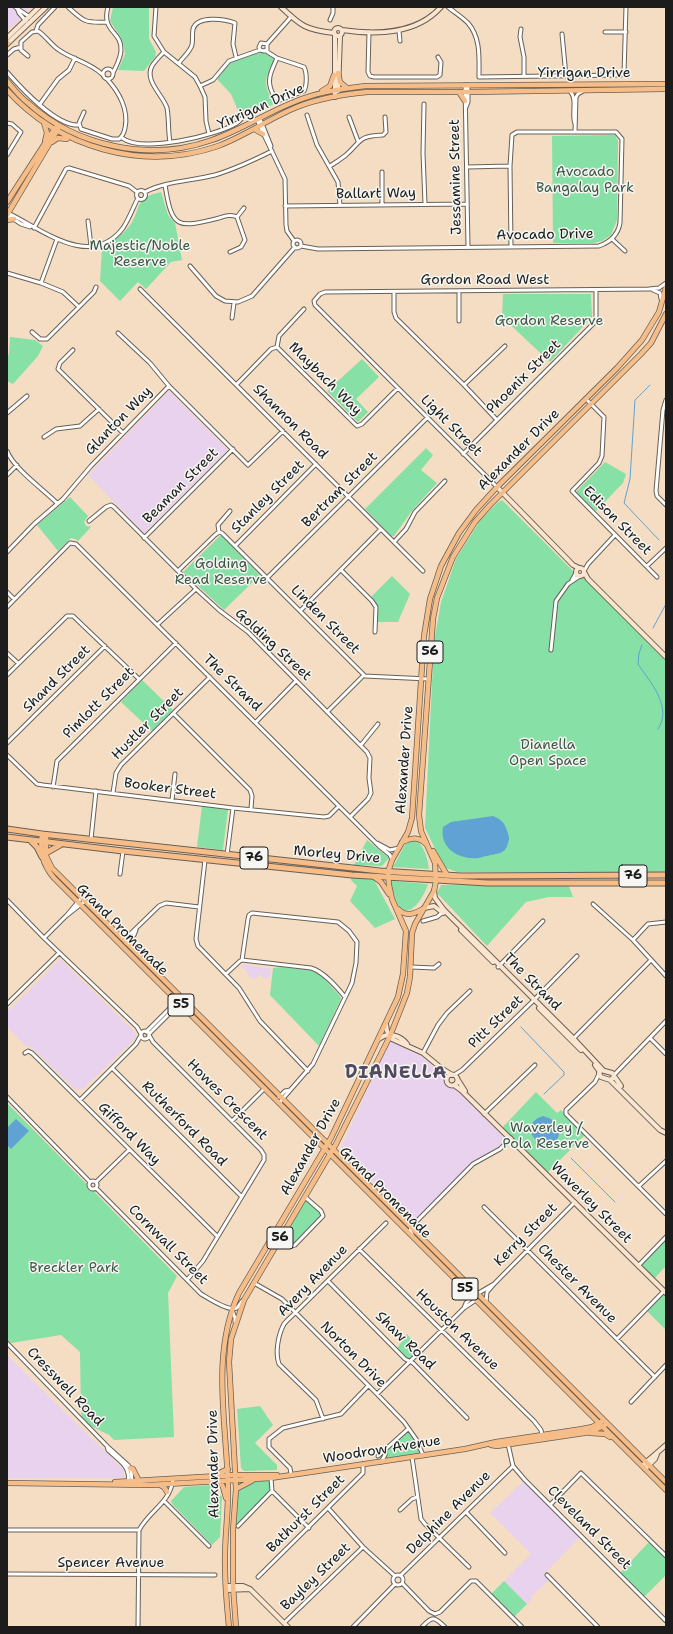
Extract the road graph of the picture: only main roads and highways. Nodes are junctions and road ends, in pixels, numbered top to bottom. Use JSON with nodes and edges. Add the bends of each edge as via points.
{"nodes":[{"id":1,"x":666,"y":79,"type":"edge"},
{"id":2,"x":7,"y":81,"type":"edge"},
{"id":3,"x":656,"y":84,"type":"junction"},
{"id":4,"x":666,"y":84,"type":"edge"},
{"id":5,"x":348,"y":88,"type":"junction"},
{"id":6,"x":657,"y":89,"type":"junction"},
{"id":7,"x":666,"y":89,"type":"edge"},
{"id":8,"x":7,"y":90,"type":"edge"},
{"id":9,"x":459,"y":92,"type":"junction"},
{"id":10,"x":666,"y":94,"type":"edge"},
{"id":11,"x":315,"y":95,"type":"junction"},
{"id":12,"x":465,"y":101,"type":"road end"},
{"id":13,"x":44,"y":123,"type":"junction"},
{"id":14,"x":58,"y":125,"type":"junction"},
{"id":15,"x":254,"y":129,"type":"junction"},
{"id":16,"x":55,"y":130,"type":"junction"},
{"id":17,"x":263,"y":134,"type":"road end"},
{"id":18,"x":47,"y":144,"type":"junction"},
{"id":19,"x":93,"y":147,"type":"junction"},
{"id":20,"x":7,"y":202,"type":"edge"},
{"id":21,"x":7,"y":214,"type":"edge"},
{"id":22,"x":14,"y":219,"type":"road end"},
{"id":23,"x":7,"y":220,"type":"edge"},
{"id":24,"x":666,"y":289,"type":"edge"},
{"id":25,"x":666,"y":314,"type":"edge"},
{"id":26,"x":7,"y":829,"type":"edge"},
{"id":27,"x":44,"y":834,"type":"junction"},
{"id":28,"x":7,"y":837,"type":"edge"},
{"id":29,"x":31,"y":840,"type":"junction"},
{"id":30,"x":43,"y":842,"type":"junction"},
{"id":31,"x":402,"y":842,"type":"junction"},
{"id":32,"x":61,"y":844,"type":"junction"},
{"id":33,"x":429,"y":847,"type":"junction"},
{"id":34,"x":177,"y":850,"type":"junction"},
{"id":35,"x":44,"y":855,"type":"junction"},
{"id":36,"x":177,"y":857,"type":"junction"},
{"id":37,"x":436,"y":874,"type":"junction"},
{"id":38,"x":388,"y":875,"type":"junction"},
{"id":39,"x":447,"y":875,"type":"junction"},
{"id":40,"x":666,"y":876,"type":"edge"},
{"id":41,"x":374,"y":877,"type":"junction"},
{"id":42,"x":436,"y":881,"type":"junction"},
{"id":43,"x":666,"y":883,"type":"edge"},
{"id":44,"x":393,"y":902,"type":"junction"},
{"id":45,"x":424,"y":908,"type":"junction"},
{"id":46,"x":180,"y":1000,"type":"junction"},
{"id":47,"x":213,"y":1033,"type":"junction"},
{"id":48,"x":328,"y":1144,"type":"junction"},
{"id":49,"x":325,"y":1149,"type":"junction"},
{"id":50,"x":334,"y":1149,"type":"junction"},
{"id":51,"x":330,"y":1154,"type":"junction"},
{"id":52,"x":592,"y":1416,"type":"junction"},
{"id":53,"x":603,"y":1423,"type":"junction"},
{"id":54,"x":581,"y":1431,"type":"junction"},
{"id":55,"x":541,"y":1437,"type":"junction"},
{"id":56,"x":615,"y":1439,"type":"junction"},
{"id":57,"x":487,"y":1445,"type":"junction"},
{"id":58,"x":646,"y":1466,"type":"junction"},
{"id":59,"x":130,"y":1468,"type":"road end"},
{"id":60,"x":228,"y":1469,"type":"junction"},
{"id":61,"x":281,"y":1475,"type":"junction"},
{"id":62,"x":211,"y":1477,"type":"junction"},
{"id":63,"x":228,"y":1478,"type":"junction"},
{"id":64,"x":235,"y":1478,"type":"junction"},
{"id":65,"x":256,"y":1479,"type":"junction"},
{"id":66,"x":139,"y":1481,"type":"junction"},
{"id":67,"x":220,"y":1481,"type":"junction"},
{"id":68,"x":170,"y":1482,"type":"junction"},
{"id":69,"x":666,"y":1482,"type":"edge"},
{"id":70,"x":7,"y":1483,"type":"edge"},
{"id":71,"x":130,"y":1483,"type":"junction"},
{"id":72,"x":159,"y":1484,"type":"junction"},
{"id":73,"x":236,"y":1489,"type":"junction"},
{"id":74,"x":666,"y":1490,"type":"edge"},
{"id":75,"x":167,"y":1492,"type":"road end"},
{"id":76,"x":228,"y":1504,"type":"junction"},
{"id":77,"x":229,"y":1627,"type":"edge"},
{"id":78,"x":236,"y":1627,"type":"edge"}],
"edges":[{"from":1,"to":3,"type":"main road"},
{"from":2,"to":14,"type":"main road","name":"Yirrigan Drive","via":[[28,103]]},
{"from":3,"to":4,"type":"main road","name":"Yirrigan Drive"},
{"from":3,"to":5,"type":"main road","name":"Yirrigan Drive"},
{"from":5,"to":11,"type":"main road","name":"Yirrigan Drive"},
{"from":5,"to":11,"type":"main road","via":[[340,82],[336,74],[330,86]]},
{"from":6,"to":7,"type":"main road","name":"Yirrigan Drive"},
{"from":6,"to":9,"type":"main road","name":"Yirrigan Drive"},
{"from":6,"to":10,"type":"main road"},
{"from":8,"to":13,"type":"main road","name":"Yirrigan Drive"},
{"from":9,"to":12,"type":"main road"},
{"from":9,"to":15,"type":"main road","name":"Yirrigan Drive","via":[[368,92],[337,96],[297,108]]},
{"from":11,"to":14,"type":"main road","name":"Yirrigan Drive","via":[[295,101],[226,135],[172,149],[149,150],[106,145],[74,134]]},
{"from":13,"to":16,"type":"main road","name":"Yirrigan Drive"},
{"from":13,"to":18,"type":"main road"},
{"from":14,"to":16,"type":"main road"},
{"from":15,"to":17,"type":"main road"},
{"from":15,"to":19,"type":"main road","name":"Yirrigan Drive","via":[[215,146],[181,155],[149,157]]},
{"from":16,"to":18,"type":"main road"},
{"from":16,"to":19,"type":"main road","name":"Yirrigan Drive"},
{"from":18,"to":19,"type":"main road","via":[[62,138]]},
{"from":18,"to":20,"type":"main road"},
{"from":18,"to":21,"type":"main road"},
{"from":22,"to":23,"type":"main road"},
{"from":24,"to":31,"type":"main road","name":"Alexander Drive","number":"56","via":[[659,312],[634,350],[497,488],[466,522],[453,542],[439,572],[426,618],[412,818]]},
{"from":25,"to":33,"type":"main road","name":"Alexander Drive","number":"56","via":[[651,343],[502,492],[475,522],[453,557],[435,608],[428,679],[420,821],[421,831]]},
{"from":26,"to":27,"type":"highway","name":"Morley Drive","number":"76"},
{"from":27,"to":30,"type":"main road","name":"Grand Promenade","number":"55"},
{"from":27,"to":34,"type":"highway","name":"Morley Drive","number":"76"},
{"from":28,"to":29,"type":"highway","name":"Morley Drive","number":"76"},
{"from":29,"to":30,"type":"highway","name":"Morley Drive","number":"76"},
{"from":29,"to":35,"type":"highway"},
{"from":30,"to":32,"type":"highway","name":"Morley Drive","number":"76"},
{"from":30,"to":35,"type":"main road","name":"Grand Promenade","number":"55"},
{"from":31,"to":33,"type":"main road","number":"56","via":[[417,839]]},
{"from":31,"to":38,"type":"main road","name":"Alexander Drive","number":"56","via":[[392,860]]},
{"from":32,"to":35,"type":"highway"},
{"from":32,"to":36,"type":"highway","name":"Morley Drive","number":"76"},
{"from":33,"to":37,"type":"main road","name":"Alexander Drive","number":"56"},
{"from":33,"to":39,"type":"main road","number":"56"},
{"from":34,"to":36,"type":"highway"},
{"from":34,"to":38,"type":"highway","name":"Morley Drive","number":"76"},
{"from":35,"to":46,"type":"main road","name":"Grand Promenade","number":"55","via":[[52,868],[126,940]]},
{"from":35,"to":46,"type":"main road","name":"Grand Promenade","number":"55","via":[[48,872]]},
{"from":36,"to":41,"type":"highway","name":"Morley Drive","number":"76"},
{"from":37,"to":38,"type":"highway","name":"Morley Drive","number":"76"},
{"from":37,"to":39,"type":"highway","name":"Morley Drive","number":"76"},
{"from":37,"to":42,"type":"main road","name":"Alexander Drive","number":"56"},
{"from":38,"to":41,"type":"highway","name":"Morley Drive","number":"76"},
{"from":38,"to":42,"type":"highway","name":"Morley Drive","number":"76"},
{"from":38,"to":44,"type":"main road","name":"Alexander Drive","number":"56"},
{"from":39,"to":40,"type":"highway","name":"Morley Drive","number":"76"},
{"from":41,"to":44,"type":"main road","via":[[381,882]]},
{"from":42,"to":43,"type":"highway","name":"Morley Drive","number":"76"},
{"from":42,"to":45,"type":"main road","name":"Alexander Drive","number":"56","via":[[434,891]]},
{"from":44,"to":45,"type":"main road","via":[[404,914],[409,915]]},
{"from":44,"to":48,"type":"main road","name":"Alexander Drive","number":"56","via":[[406,935],[401,988],[379,1040]]},
{"from":45,"to":50,"type":"main road","name":"Alexander Drive","number":"56","via":[[412,933],[408,993],[390,1036]]},
{"from":46,"to":47,"type":"main road","name":"Grand Promenade","number":"55"},
{"from":47,"to":48,"type":"main road","name":"Grand Promenade","number":"55"},
{"from":47,"to":49,"type":"main road","name":"Grand Promenade","number":"55"},
{"from":48,"to":49,"type":"main road","name":"Alexander Drive","number":"56"},
{"from":48,"to":50,"type":"main road","name":"Grand Promenade","number":"55"},
{"from":49,"to":51,"type":"main road","name":"Grand Promenade","number":"55"},
{"from":49,"to":60,"type":"main road","name":"Alexander Drive","number":"56","via":[[231,1309],[224,1340],[222,1368]]},
{"from":50,"to":51,"type":"main road","name":"Alexander Drive","number":"56"},
{"from":50,"to":53,"type":"main road","name":"Grand Promenade","number":"55"},
{"from":51,"to":52,"type":"main road","name":"Grand Promenade","number":"55"},
{"from":51,"to":64,"type":"main road","name":"Alexander Drive","number":"56","via":[[244,1300],[235,1324],[229,1362]]},
{"from":52,"to":53,"type":"main road","name":"Grand Promenade","number":"55"},
{"from":52,"to":54,"type":"main road","via":[[591,1424]]},
{"from":53,"to":54,"type":"main road","name":"Woodrow Avenue","via":[[591,1432]]},
{"from":53,"to":56,"type":"main road","name":"Grand Promenade","number":"55"},
{"from":53,"to":58,"type":"main road","name":"Grand Promenade","number":"55"},
{"from":54,"to":55,"type":"main road","name":"Woodrow Avenue"},
{"from":54,"to":56,"type":"main road","via":[[605,1434]]},
{"from":55,"to":57,"type":"main road","name":"Woodrow Avenue","via":[[508,1444]]},
{"from":55,"to":57,"type":"main road","name":"Woodrow Avenue"},
{"from":56,"to":58,"type":"main road","name":"Grand Promenade","number":"55"},
{"from":57,"to":61,"type":"main road","name":"Woodrow Avenue"},
{"from":58,"to":69,"type":"main road","name":"Grand Promenade","number":"55"},
{"from":58,"to":74,"type":"main road","name":"Grand Promenade","number":"55"},
{"from":59,"to":66,"type":"main road"},
{"from":60,"to":62,"type":"main road"},
{"from":60,"to":63,"type":"main road","name":"Alexander Drive","number":"56"},
{"from":61,"to":64,"type":"main road","name":"Woodrow Avenue"},
{"from":61,"to":65,"type":"main road","name":"Woodrow Avenue"},
{"from":62,"to":63,"type":"main road","name":"Woodrow Avenue"},
{"from":62,"to":68,"type":"main road","name":"Woodrow Avenue"},
{"from":63,"to":64,"type":"main road","name":"Woodrow Avenue"},
{"from":63,"to":67,"type":"main road","name":"Woodrow Avenue"},
{"from":63,"to":76,"type":"main road","name":"Alexander Drive","number":"56"},
{"from":64,"to":65,"type":"main road","name":"Woodrow Avenue"},
{"from":64,"to":73,"type":"main road","name":"Alexander Drive","number":"56"},
{"from":65,"to":73,"type":"main road"},
{"from":66,"to":68,"type":"main road","name":"Woodrow Avenue"},
{"from":66,"to":71,"type":"main road","name":"Woodrow Avenue"},
{"from":67,"to":68,"type":"main road","name":"Woodrow Avenue"},
{"from":67,"to":76,"type":"main road"},
{"from":68,"to":72,"type":"main road","name":"Woodrow Avenue"},
{"from":70,"to":71,"type":"main road","name":"Woodrow Avenue"},
{"from":71,"to":72,"type":"main road","name":"Woodrow Avenue"},
{"from":72,"to":75,"type":"main road"},
{"from":73,"to":78,"type":"main road","name":"Alexander Drive","number":"56","via":[[233,1531]]},
{"from":76,"to":77,"type":"main road","name":"Alexander Drive","number":"56","via":[[225,1566]]}]}
